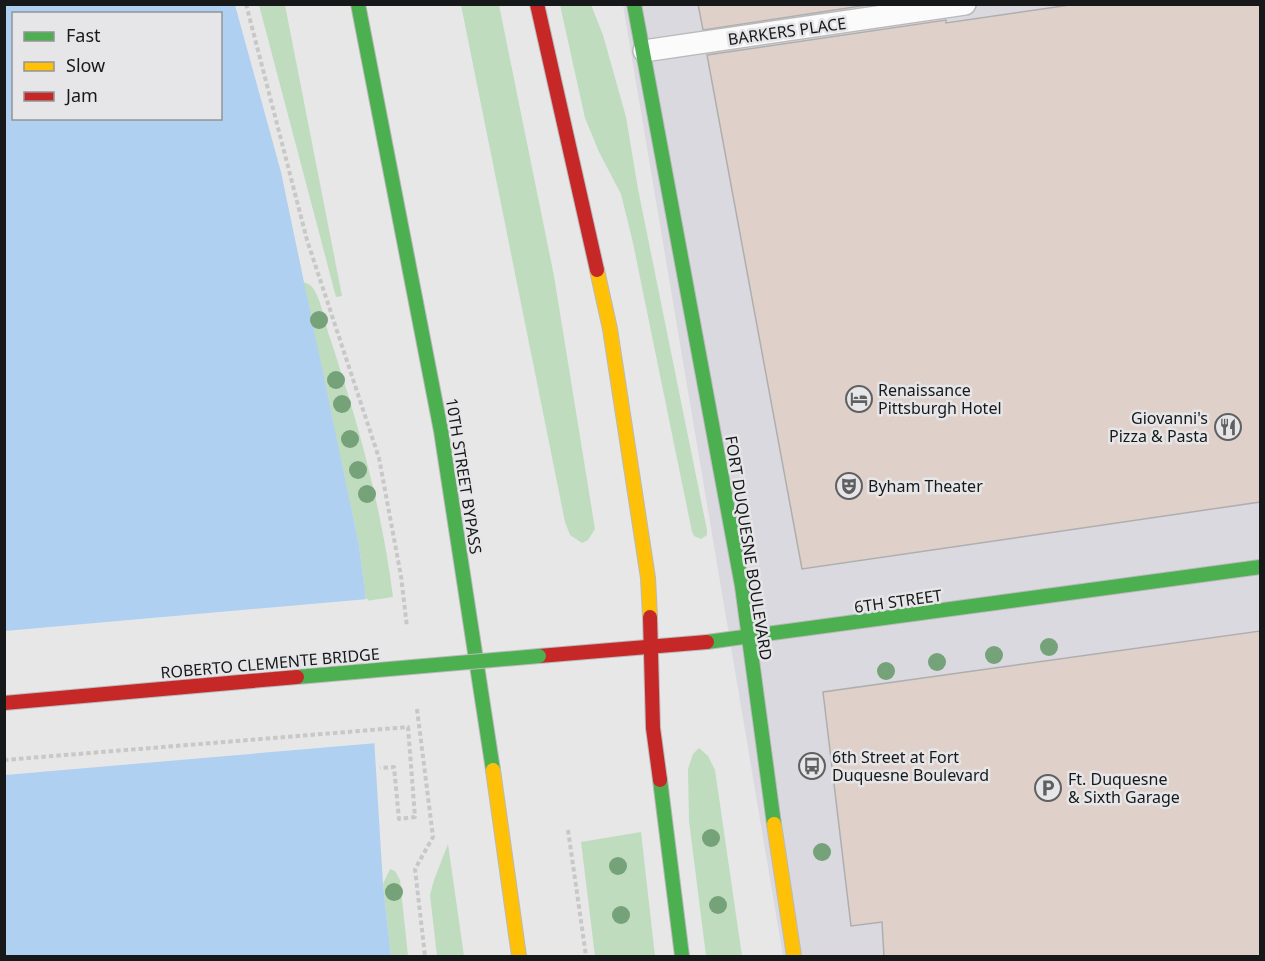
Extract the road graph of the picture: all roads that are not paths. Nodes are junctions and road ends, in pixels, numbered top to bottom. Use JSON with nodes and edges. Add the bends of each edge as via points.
{"nodes":[{"id":1,"x":358,"y":4,"type":"edge"},
{"id":2,"x":537,"y":4,"type":"edge"},
{"id":3,"x":634,"y":4,"type":"edge"},
{"id":4,"x":965,"y":4,"type":"edge"},
{"id":5,"x":644,"y":51,"type":"junction"},
{"id":6,"x":1260,"y":567,"type":"edge"},
{"id":7,"x":748,"y":638,"type":"junction"},
{"id":8,"x":652,"y":648,"type":"junction"},
{"id":9,"x":539,"y":656,"type":"joint"},
{"id":10,"x":4,"y":703,"type":"edge"},
{"id":11,"x":519,"y":957,"type":"edge"},
{"id":12,"x":682,"y":957,"type":"edge"},
{"id":13,"x":794,"y":957,"type":"edge"}],
"edges":[{"from":1,"to":11,"type":"main road","name":"10TH STREET BYPASS","via":[[441,431]]},
{"from":2,"to":8,"type":"main road","via":[[610,329],[648,578]]},
{"from":3,"to":5,"type":"main road","name":"FORT DUQUESNE BOULEVARD"},
{"from":4,"to":5,"type":"lane","name":"BARKERS PLACE"},
{"from":5,"to":7,"type":"main road","name":"FORT DUQUESNE BOULEVARD","via":[[742,586]]},
{"from":6,"to":7,"type":"main road","name":"6TH STREET"},
{"from":7,"to":8,"type":"main road","name":"6TH STREET"},
{"from":7,"to":13,"type":"main road","name":"FORT DUQUESNE BOULEVARD"},
{"from":8,"to":9,"type":"main road","name":"6TH STREET"},
{"from":8,"to":12,"type":"main road","via":[[653,728]]},
{"from":9,"to":10,"type":"main road","name":"ROBERTO CLEMENTE BRIDGE","bridge":true}]}
